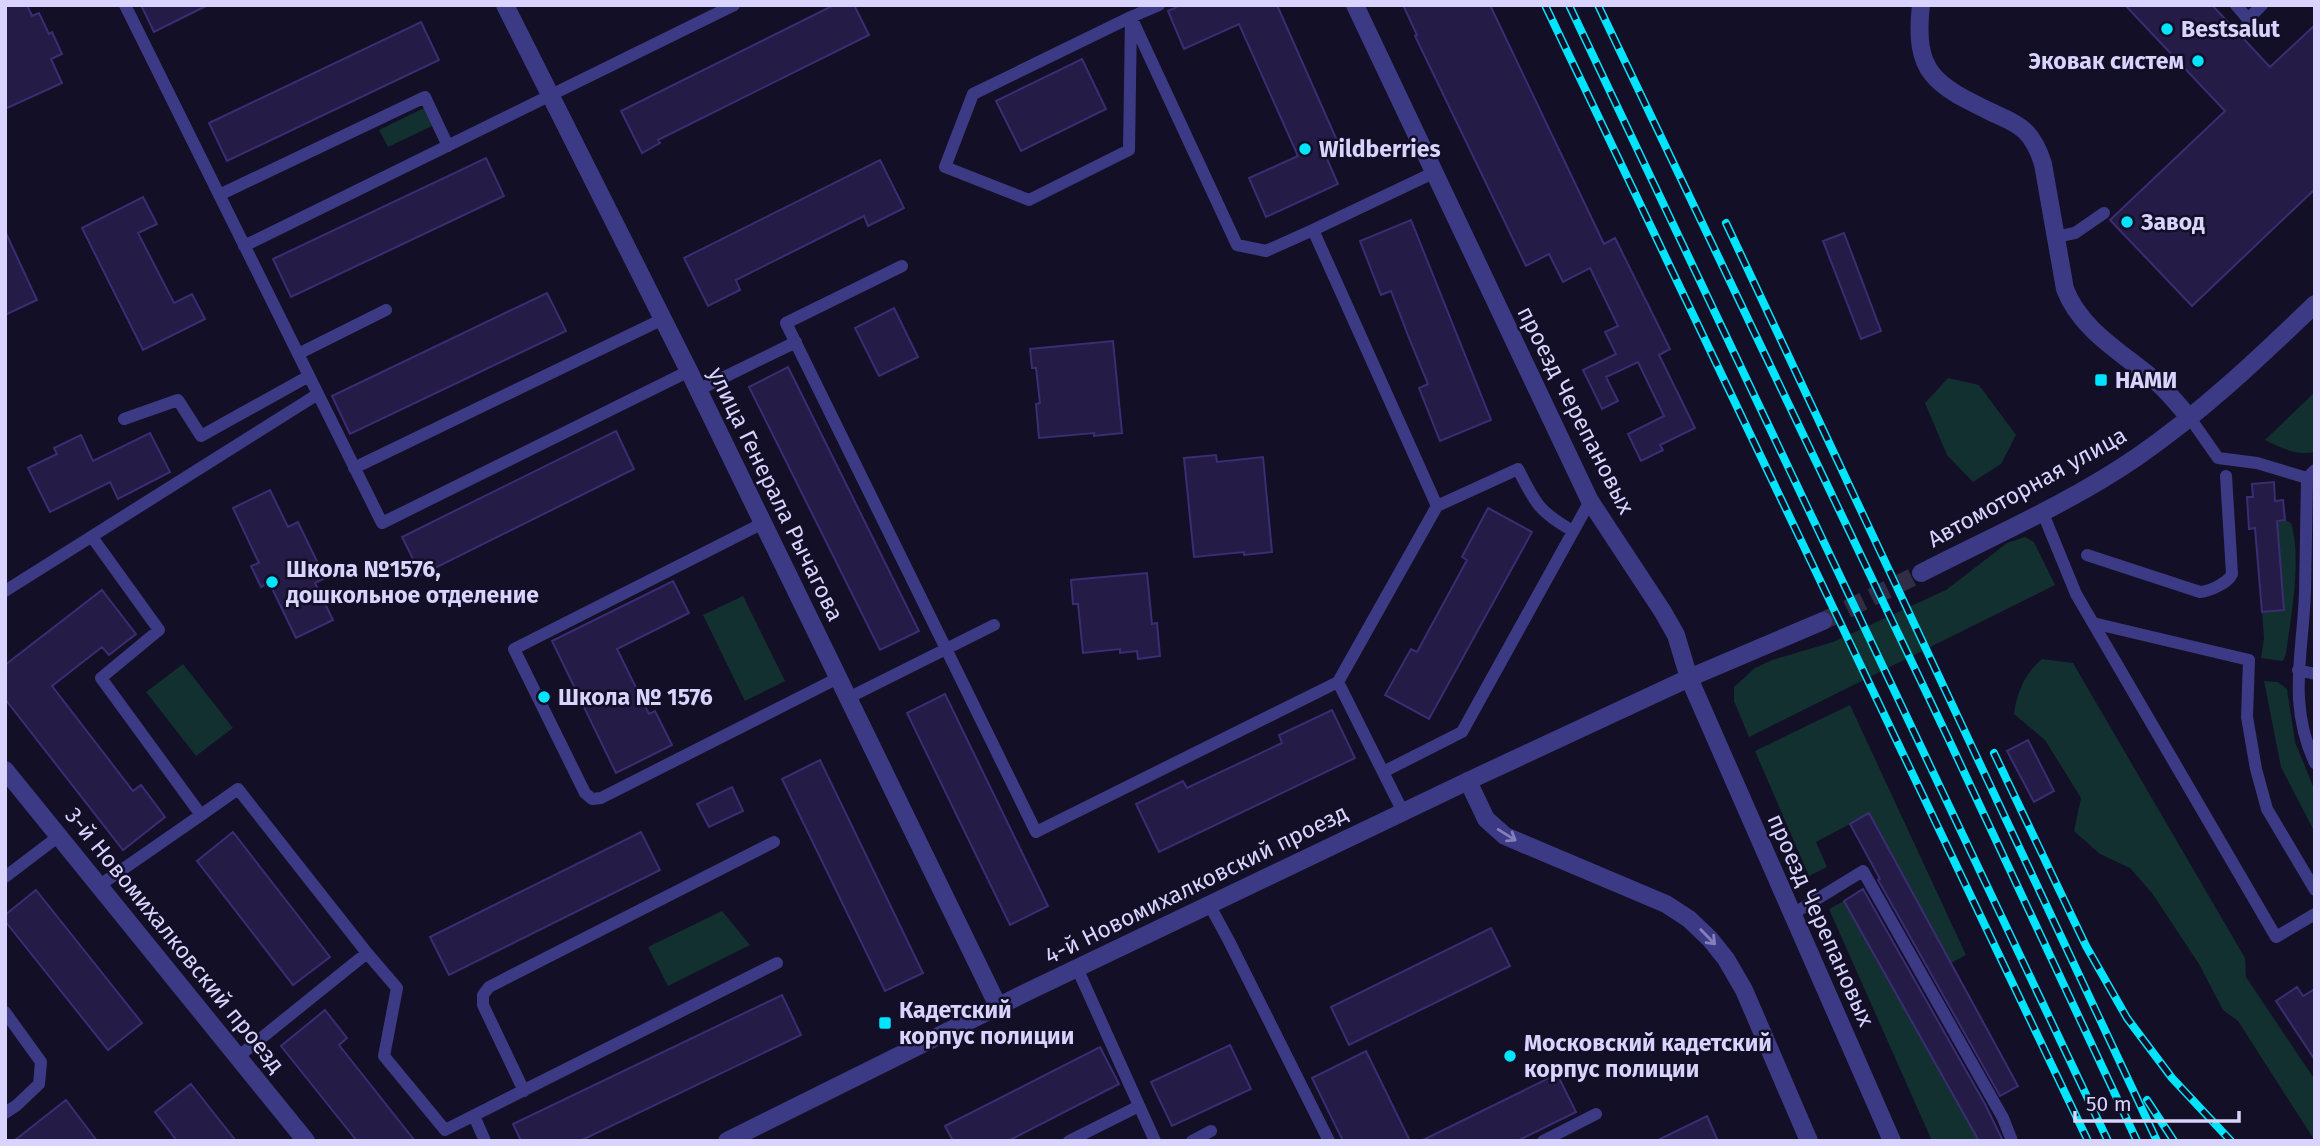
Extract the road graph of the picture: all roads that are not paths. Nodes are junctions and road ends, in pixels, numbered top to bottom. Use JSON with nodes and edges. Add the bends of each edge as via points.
{"nodes":[{"id":1,"x":125,"y":5,"type":"edge"},
{"id":2,"x":505,"y":5,"type":"edge"},
{"id":3,"x":734,"y":5,"type":"edge"},
{"id":4,"x":1159,"y":5,"type":"edge"},
{"id":5,"x":1355,"y":5,"type":"edge"},
{"id":6,"x":1921,"y":5,"type":"edge"},
{"id":7,"x":2236,"y":5,"type":"edge"},
{"id":8,"x":2263,"y":5,"type":"edge"},
{"id":9,"x":1131,"y":17,"type":"junction"},
{"id":10,"x":550,"y":96,"type":"junction"},
{"id":11,"x":448,"y":146,"type":"junction"},
{"id":12,"x":1433,"y":173,"type":"junction"},
{"id":13,"x":219,"y":195,"type":"junction"},
{"id":14,"x":2104,"y":213,"type":"dead end"},
{"id":15,"x":1313,"y":230,"type":"junction"},
{"id":16,"x":2055,"y":237,"type":"junction"},
{"id":17,"x":244,"y":246,"type":"junction"},
{"id":18,"x":902,"y":266,"type":"dead end"},
{"id":19,"x":2315,"y":304,"type":"edge"},
{"id":20,"x":386,"y":310,"type":"dead end"},
{"id":21,"x":663,"y":319,"type":"junction"},
{"id":22,"x":796,"y":342,"type":"junction"},
{"id":23,"x":298,"y":354,"type":"junction"},
{"id":24,"x":689,"y":371,"type":"junction"},
{"id":25,"x":309,"y":376,"type":"junction"},
{"id":26,"x":698,"y":390,"type":"junction"},
{"id":27,"x":318,"y":394,"type":"junction"},
{"id":28,"x":2190,"y":418,"type":"junction"},
{"id":29,"x":124,"y":419,"type":"dead end"},
{"id":30,"x":354,"y":468,"type":"junction"},
{"id":31,"x":2311,"y":474,"type":"edge"},
{"id":32,"x":2226,"y":476,"type":"dead end"},
{"id":33,"x":1590,"y":500,"type":"junction"},
{"id":34,"x":1437,"y":506,"type":"junction"},
{"id":35,"x":2042,"y":512,"type":"junction"},
{"id":36,"x":763,"y":523,"type":"junction"},
{"id":37,"x":1573,"y":531,"type":"junction"},
{"id":38,"x":92,"y":537,"type":"junction"},
{"id":39,"x":2087,"y":555,"type":"dead end"},
{"id":40,"x":1921,"y":573,"type":"tunnel mouth"},
{"id":41,"x":7,"y":585,"type":"edge"},
{"id":42,"x":1823,"y":621,"type":"tunnel mouth"},
{"id":43,"x":2093,"y":623,"type":"junction"},
{"id":44,"x":994,"y":625,"type":"dead end"},
{"id":45,"x":947,"y":649,"type":"junction"},
{"id":46,"x":2298,"y":670,"type":"junction"},
{"id":47,"x":2315,"y":674,"type":"edge"},
{"id":48,"x":838,"y":678,"type":"junction"},
{"id":49,"x":1689,"y":678,"type":"junction"},
{"id":50,"x":1338,"y":682,"type":"junction"},
{"id":51,"x":848,"y":698,"type":"junction"},
{"id":52,"x":2315,"y":763,"type":"edge"},
{"id":53,"x":5,"y":770,"type":"edge"},
{"id":54,"x":1383,"y":772,"type":"junction"},
{"id":55,"x":1468,"y":781,"type":"junction"},
{"id":56,"x":1403,"y":812,"type":"junction"},
{"id":57,"x":201,"y":815,"type":"junction"},
{"id":58,"x":59,"y":836,"type":"junction"},
{"id":59,"x":774,"y":842,"type":"dead end"},
{"id":60,"x":5,"y":877,"type":"edge"},
{"id":61,"x":100,"y":885,"type":"junction"},
{"id":62,"x":2315,"y":890,"type":"edge"},
{"id":63,"x":1209,"y":904,"type":"junction"},
{"id":64,"x":2315,"y":914,"type":"edge"},
{"id":65,"x":1791,"y":915,"type":"junction"},
{"id":66,"x":367,"y":953,"type":"junction"},
{"id":67,"x":777,"y":962,"type":"dead end"},
{"id":68,"x":1077,"y":968,"type":"junction"},
{"id":69,"x":998,"y":1006,"type":"junction"},
{"id":70,"x":5,"y":1012,"type":"edge"},
{"id":71,"x":239,"y":1056,"type":"junction"},
{"id":72,"x":524,"y":1091,"type":"junction"},
{"id":73,"x":1139,"y":1106,"type":"junction"},
{"id":74,"x":5,"y":1113,"type":"edge"},
{"id":75,"x":1596,"y":1114,"type":"dead end"},
{"id":76,"x":474,"y":1116,"type":"junction"},
{"id":77,"x":1211,"y":1132,"type":"dead end"},
{"id":78,"x":306,"y":1141,"type":"edge"},
{"id":79,"x":485,"y":1141,"type":"edge"},
{"id":80,"x":727,"y":1141,"type":"edge"},
{"id":81,"x":1069,"y":1141,"type":"edge"},
{"id":82,"x":1154,"y":1141,"type":"edge"},
{"id":83,"x":1192,"y":1141,"type":"edge"},
{"id":84,"x":1329,"y":1141,"type":"edge"},
{"id":85,"x":1543,"y":1141,"type":"edge"},
{"id":86,"x":1809,"y":1141,"type":"edge"},
{"id":87,"x":1892,"y":1141,"type":"edge"},
{"id":88,"x":2012,"y":1141,"type":"edge"}],
"edges":[{"from":1,"to":13,"type":"lane"},
{"from":2,"to":10,"type":"street","name":"улица Генерала Рычагова"},
{"from":3,"to":10,"type":"lane"},
{"from":4,"to":9,"type":"lane"},
{"from":5,"to":12,"type":"street","name":"проезд Черепановых"},
{"from":6,"to":16,"type":"street","via":[[1921,46],[1933,78],[2023,129],[2036,145]]},
{"from":7,"to":8,"type":"lane","via":[[2248,19]]},
{"from":9,"to":9,"type":"lane","via":[[973,94],[945,167],[1030,200],[1129,150]]},
{"from":9,"to":15,"type":"lane","via":[[1237,245],[1266,251]]},
{"from":10,"to":11,"type":"lane"},
{"from":10,"to":21,"type":"street","name":"улица Генерала Рычагова"},
{"from":11,"to":13,"type":"lane","via":[[425,97]]},
{"from":11,"to":17,"type":"lane"},
{"from":12,"to":15,"type":"lane"},
{"from":12,"to":33,"type":"street","name":"проезд Черепановых"},
{"from":13,"to":17,"type":"lane"},
{"from":14,"to":16,"type":"lane","via":[[2075,233]]},
{"from":15,"to":34,"type":"lane"},
{"from":16,"to":28,"type":"street","via":[[2071,305]]},
{"from":17,"to":23,"type":"lane"},
{"from":18,"to":22,"type":"lane","via":[[786,323]]},
{"from":19,"to":28,"type":"street","name":"Автомоторная улица"},
{"from":20,"to":23,"type":"lane"},
{"from":21,"to":24,"type":"street","name":"улица Генерала Рычагова"},
{"from":21,"to":30,"type":"lane"},
{"from":22,"to":26,"type":"lane"},
{"from":22,"to":45,"type":"lane"},
{"from":23,"to":25,"type":"lane"},
{"from":24,"to":26,"type":"street","name":"улица Генерала Рычагова"},
{"from":24,"to":30,"type":"lane","via":[[382,523]]},
{"from":25,"to":27,"type":"lane"},
{"from":25,"to":29,"type":"lane","via":[[201,436],[178,400]]},
{"from":26,"to":36,"type":"street","name":"улица Генерала Рычагова"},
{"from":27,"to":30,"type":"lane"},
{"from":27,"to":38,"type":"lane"},
{"from":28,"to":31,"type":"lane","via":[[2218,458]]},
{"from":28,"to":35,"type":"street","name":"Автомоторная улица","via":[[2135,458]]},
{"from":31,"to":46,"type":"lane"},
{"from":32,"to":39,"type":"lane","via":[[2230,579],[2200,592]]},
{"from":33,"to":37,"type":"lane"},
{"from":33,"to":49,"type":"street","name":"проезд Черепановых","via":[[1676,635]]},
{"from":34,"to":37,"type":"lane","via":[[1518,469],[1549,518]]},
{"from":34,"to":50,"type":"lane"},
{"from":35,"to":40,"type":"street","name":"Автомоторная улица"},
{"from":35,"to":43,"type":"lane"},
{"from":36,"to":48,"type":"street","name":"улица Генерала Рычагова"},
{"from":36,"to":48,"type":"lane","via":[[514,649],[592,799]]},
{"from":37,"to":54,"type":"lane","via":[[1462,732]]},
{"from":38,"to":41,"type":"lane"},
{"from":38,"to":57,"type":"lane","via":[[159,630],[101,678]]},
{"from":42,"to":49,"type":"street"},
{"from":43,"to":62,"type":"lane","via":[[2249,660],[2246,717],[2267,809]]},
{"from":43,"to":64,"type":"lane","via":[[2276,937]]},
{"from":44,"to":45,"type":"lane"},
{"from":45,"to":50,"type":"lane","via":[[1036,832]]},
{"from":45,"to":51,"type":"lane"},
{"from":46,"to":47,"type":"lane"},
{"from":46,"to":52,"type":"lane","via":[[2300,724]]},
{"from":48,"to":51,"type":"street","name":"улица Генерала Рычагова"},
{"from":49,"to":55,"type":"street","name":"4-й Новомихалковский проезд"},
{"from":49,"to":65,"type":"street","name":"проезд Черепановых"},
{"from":50,"to":54,"type":"lane"},
{"from":51,"to":69,"type":"street","name":"улица Генерала Рычагова"},
{"from":53,"to":58,"type":"street","name":"3-й Новомихалковский проезд"},
{"from":54,"to":56,"type":"lane"},
{"from":55,"to":56,"type":"street","name":"4-й Новомихалковский проезд"},
{"from":55,"to":86,"type":"street","one_way":true,"via":[[1486,820],[1505,836],[1666,904],[1710,939],[1744,990]]},
{"from":56,"to":63,"type":"street","name":"4-й Новомихалковский проезд"},
{"from":57,"to":61,"type":"lane"},
{"from":57,"to":66,"type":"lane","via":[[238,789]]},
{"from":58,"to":60,"type":"lane"},
{"from":58,"to":61,"type":"street","name":"3-й Новомихалковский проезд"},
{"from":59,"to":72,"type":"lane","via":[[489,987],[483,1005]]},
{"from":61,"to":71,"type":"street","name":"3-й Новомихалковский проезд"},
{"from":63,"to":68,"type":"street","name":"4-й Новомихалковский проезд"},
{"from":63,"to":84,"type":"lane"},
{"from":65,"to":87,"type":"street","name":"проезд Черепановых"},
{"from":65,"to":88,"type":"lane","via":[[1863,871]]},
{"from":66,"to":71,"type":"lane"},
{"from":66,"to":76,"type":"lane","via":[[397,988],[384,1056],[445,1130]]},
{"from":67,"to":72,"type":"lane"},
{"from":68,"to":69,"type":"street","name":"4-й Новомихалковский проезд"},
{"from":68,"to":73,"type":"lane"},
{"from":69,"to":80,"type":"street","name":"4-й Новомихалковский проезд"},
{"from":70,"to":74,"type":"lane","via":[[41,1062],[39,1084]]},
{"from":71,"to":78,"type":"street","name":"3-й Новомихалковский проезд"},
{"from":72,"to":76,"type":"lane"},
{"from":73,"to":81,"type":"lane"},
{"from":73,"to":82,"type":"lane"},
{"from":75,"to":85,"type":"lane"},
{"from":76,"to":79,"type":"lane"},
{"from":77,"to":83,"type":"lane"}]}
